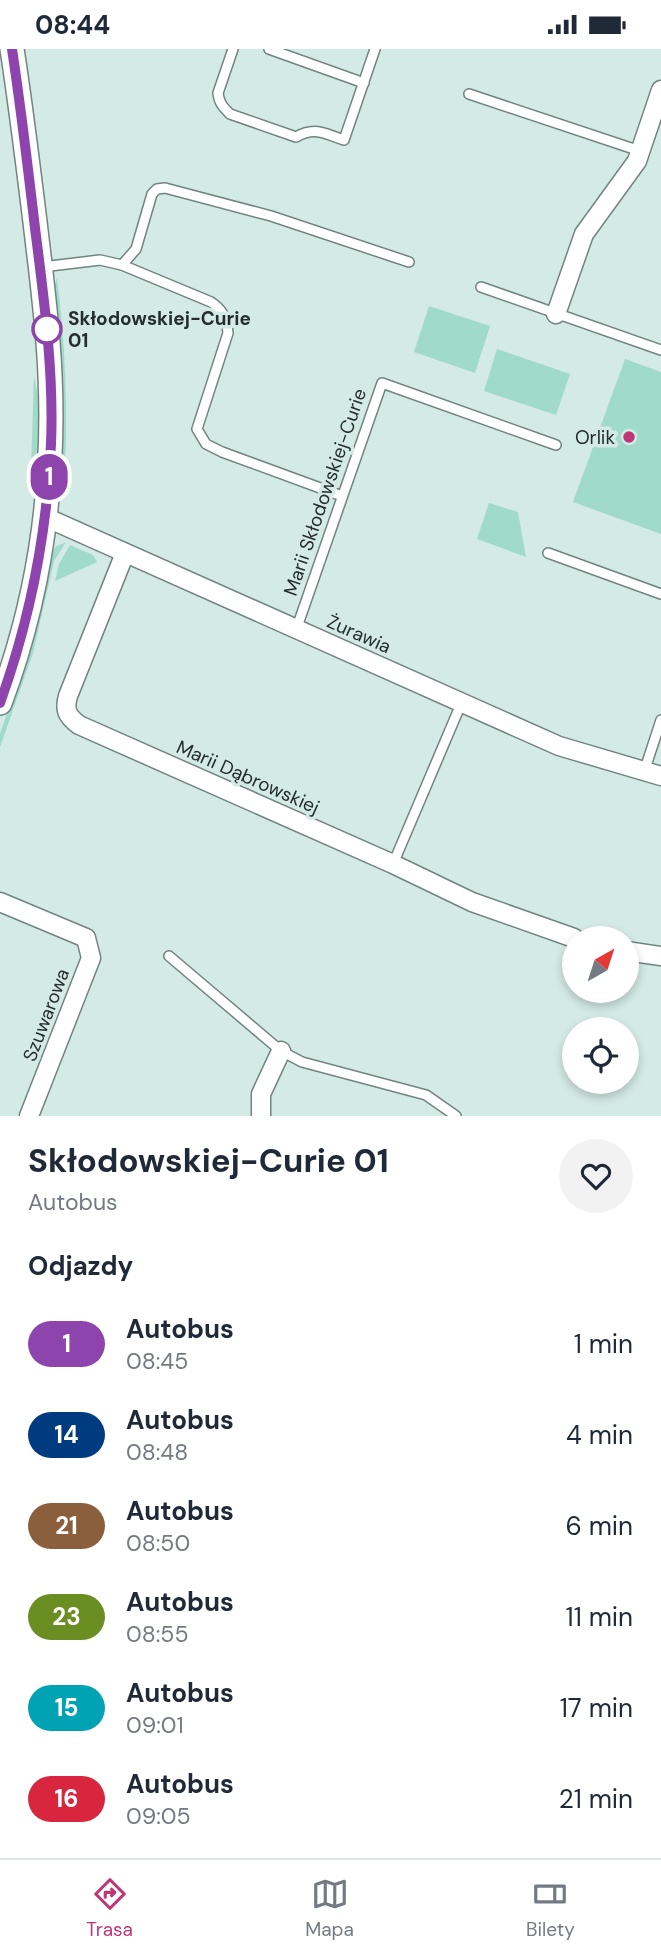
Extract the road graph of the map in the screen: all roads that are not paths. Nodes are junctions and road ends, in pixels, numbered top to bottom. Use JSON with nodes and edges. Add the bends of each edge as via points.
{"nodes":[{"id":1,"x":12,"y":49,"type":"edge"},
{"id":2,"x":233,"y":49,"type":"edge"},
{"id":3,"x":269,"y":49,"type":"edge"},
{"id":4,"x":375,"y":49,"type":"edge"},
{"id":5,"x":364,"y":82,"type":"junction"},
{"id":6,"x":661,"y":90,"type":"edge"},
{"id":7,"x":468,"y":95,"type":"dead end"},
{"id":8,"x":640,"y":151,"type":"junction"},
{"id":9,"x":409,"y":262,"type":"dead end"},
{"id":10,"x":122,"y":265,"type":"junction"},
{"id":11,"x":40,"y":267,"type":"junction"},
{"id":12,"x":481,"y":287,"type":"dead end"},
{"id":13,"x":556,"y":314,"type":"junction"},
{"id":14,"x":661,"y":350,"type":"edge"},
{"id":15,"x":556,"y":445,"type":"dead end"},
{"id":16,"x":342,"y":496,"type":"junction"},
{"id":17,"x":45,"y":517,"type":"junction"},
{"id":18,"x":548,"y":552,"type":"dead end"},
{"id":19,"x":125,"y":553,"type":"junction"},
{"id":20,"x":661,"y":594,"type":"edge"},
{"id":21,"x":296,"y":629,"type":"junction"},
{"id":22,"x":0,"y":703,"type":"edge"},
{"id":23,"x":461,"y":704,"type":"junction"},
{"id":24,"x":661,"y":720,"type":"edge"},
{"id":25,"x":659,"y":731,"type":"edge"},
{"id":26,"x":652,"y":774,"type":"edge"},
{"id":27,"x":393,"y":865,"type":"junction"},
{"id":28,"x":0,"y":902,"type":"edge"},
{"id":29,"x":562,"y":934,"type":"edge"},
{"id":30,"x":639,"y":953,"type":"edge"},
{"id":31,"x":169,"y":956,"type":"dead end"},
{"id":32,"x":661,"y":956,"type":"edge"},
{"id":33,"x":281,"y":1051,"type":"junction"},
{"id":34,"x":29,"y":1116,"type":"edge"},
{"id":35,"x":261,"y":1116,"type":"edge"},
{"id":36,"x":456,"y":1116,"type":"edge"}],
"edges":[{"from":1,"to":11,"type":"street"},
{"from":2,"to":5,"type":"lane","via":[[218,93],[222,107],[296,137],[317,131],[345,140]]},
{"from":3,"to":5,"type":"lane"},
{"from":4,"to":5,"type":"lane"},
{"from":6,"to":8,"type":"street"},
{"from":7,"to":8,"type":"lane"},
{"from":8,"to":13,"type":"street","via":[[584,234]]},
{"from":9,"to":10,"type":"lane","via":[[271,216],[165,188],[152,194],[136,249]]},
{"from":10,"to":11,"type":"lane","via":[[100,261]]},
{"from":10,"to":16,"type":"lane","via":[[211,302],[225,317],[229,333],[197,429],[206,444]]},
{"from":11,"to":17,"type":"street","via":[[51,400]]},
{"from":12,"to":13,"type":"lane"},
{"from":13,"to":14,"type":"lane"},
{"from":15,"to":16,"type":"lane","name":"Marii Skłodowskiej-Curie","via":[[382,383]]},
{"from":16,"to":21,"type":"lane","name":"Marii Skłodowskiej-Curie"},
{"from":17,"to":19,"type":"street","name":"Żurawia"},
{"from":17,"to":22,"type":"street","via":[[24,630]]},
{"from":18,"to":20,"type":"lane"},
{"from":19,"to":21,"type":"street","name":"Żurawia"},
{"from":19,"to":27,"type":"street","name":"Marii Dąbrowskiej","via":[[68,696],[65,706],[70,719]]},
{"from":21,"to":23,"type":"street","name":"Żurawia"},
{"from":23,"to":26,"type":"street","name":"Żurawia","via":[[559,745]]},
{"from":23,"to":27,"type":"lane"},
{"from":24,"to":25,"type":"lane"},
{"from":25,"to":26,"type":"lane"},
{"from":27,"to":29,"type":"street","name":"Marii Dąbrowskiej","via":[[471,902]]},
{"from":28,"to":34,"type":"street","name":"Szuwarowa","via":[[86,938],[91,958]]},
{"from":30,"to":32,"type":"street"},
{"from":31,"to":33,"type":"lane"},
{"from":33,"to":35,"type":"street","via":[[261,1094]]},
{"from":33,"to":36,"type":"lane","via":[[302,1062],[426,1095]]}]}
